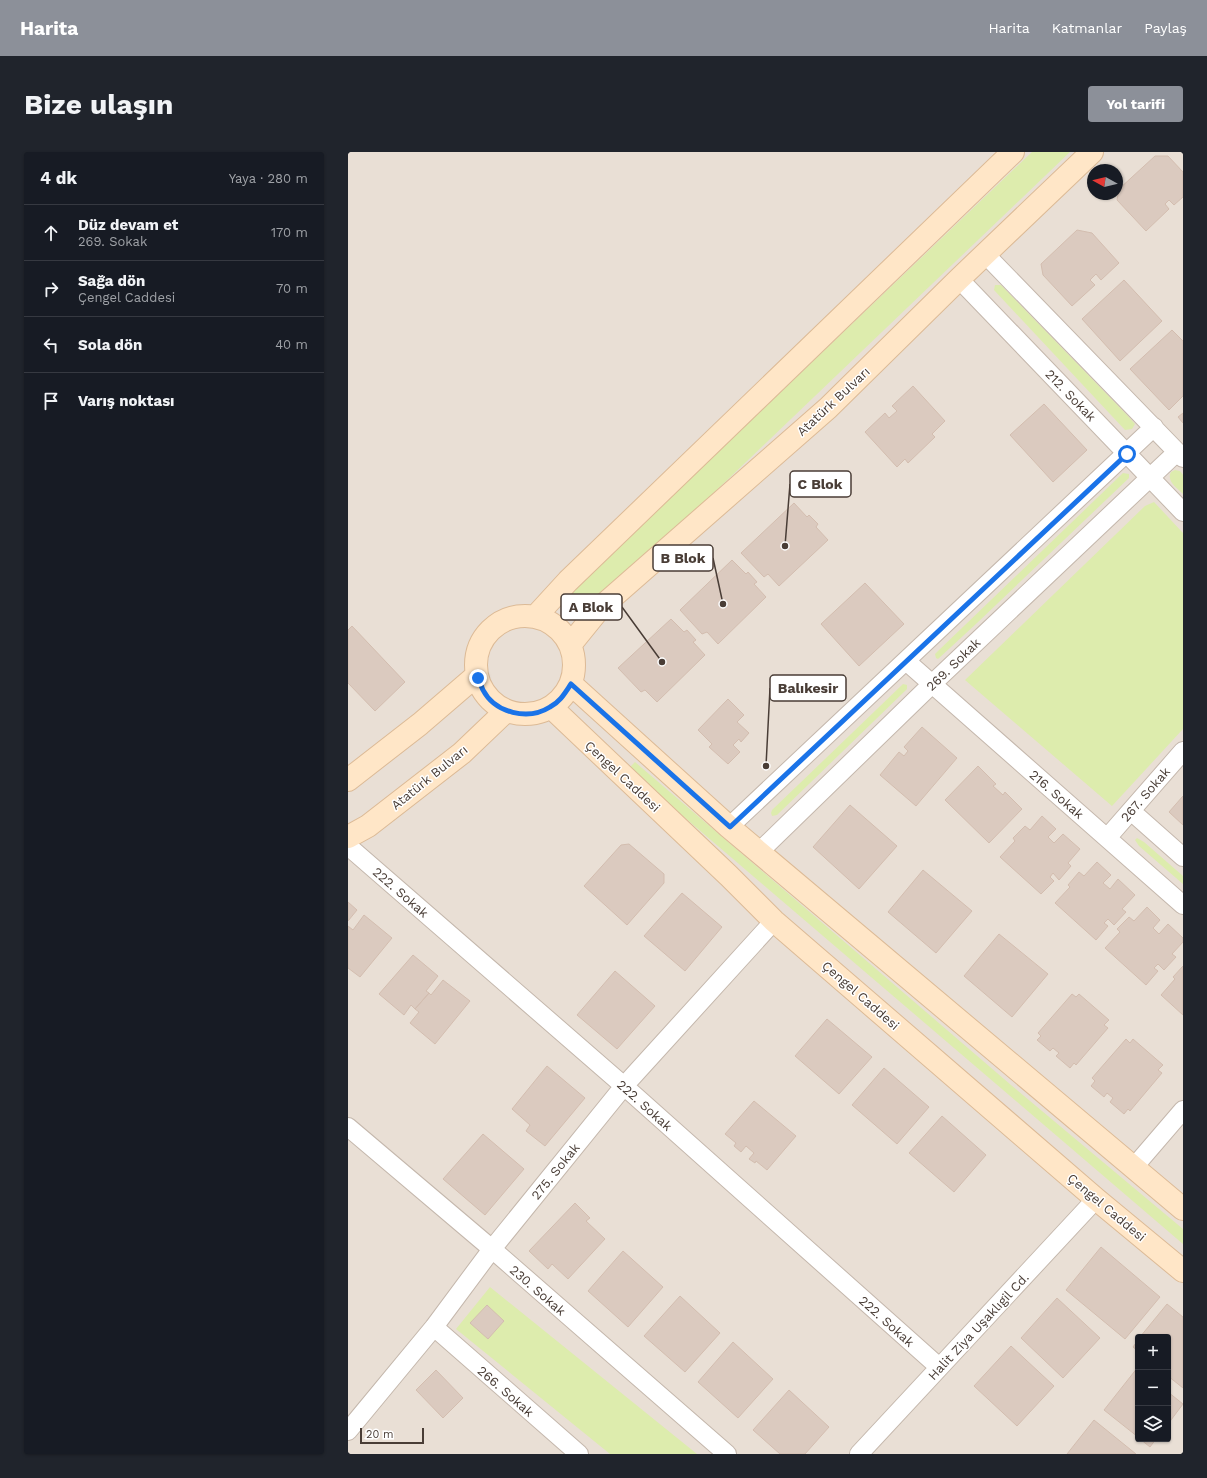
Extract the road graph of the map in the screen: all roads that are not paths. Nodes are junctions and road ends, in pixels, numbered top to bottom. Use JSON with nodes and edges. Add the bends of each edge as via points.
{"nodes":[{"id":1,"x":1013,"y":152,"type":"edge"},
{"id":2,"x":1092,"y":152,"type":"edge"},
{"id":3,"x":986,"y":254,"type":"junction"},
{"id":4,"x":959,"y":278,"type":"junction"},
{"id":5,"x":1154,"y":427,"type":"junction"},
{"id":6,"x":1127,"y":454,"type":"junction"},
{"id":7,"x":1180,"y":455,"type":"edge"},
{"id":8,"x":1150,"y":478,"type":"junction"},
{"id":9,"x":1183,"y":512,"type":"edge"},
{"id":10,"x":535,"y":616,"type":"junction"},
{"id":11,"x":570,"y":645,"type":"junction"},
{"id":12,"x":906,"y":661,"type":"junction"},
{"id":13,"x":477,"y":674,"type":"junction"},
{"id":14,"x":571,"y":684,"type":"junction"},
{"id":15,"x":932,"y":684,"type":"junction"},
{"id":16,"x":551,"y":707,"type":"junction"},
{"id":17,"x":506,"y":711,"type":"junction"},
{"id":18,"x":1183,"y":751,"type":"edge"},
{"id":19,"x":348,"y":780,"type":"edge"},
{"id":20,"x":1131,"y":811,"type":"junction"},
{"id":21,"x":730,"y":827,"type":"junction"},
{"id":22,"x":348,"y":837,"type":"edge"},
{"id":23,"x":1107,"y":838,"type":"junction"},
{"id":24,"x":348,"y":846,"type":"edge"},
{"id":25,"x":759,"y":852,"type":"junction"},
{"id":26,"x":1183,"y":856,"type":"edge"},
{"id":27,"x":1183,"y":904,"type":"edge"},
{"id":28,"x":774,"y":921,"type":"junction"},
{"id":29,"x":624,"y":1086,"type":"junction"},
{"id":30,"x":1183,"y":1110,"type":"edge"},
{"id":31,"x":348,"y":1127,"type":"edge"},
{"id":32,"x":1134,"y":1167,"type":"junction"},
{"id":33,"x":1096,"y":1199,"type":"junction"},
{"id":34,"x":1183,"y":1209,"type":"edge"},
{"id":35,"x":492,"y":1249,"type":"junction"},
{"id":36,"x":1183,"y":1271,"type":"edge"},
{"id":37,"x":434,"y":1327,"type":"junction"},
{"id":38,"x":939,"y":1367,"type":"junction"},
{"id":39,"x":348,"y":1431,"type":"edge"},
{"id":40,"x":579,"y":1454,"type":"edge"},
{"id":41,"x":727,"y":1454,"type":"edge"},
{"id":42,"x":859,"y":1454,"type":"edge"}],
"edges":[{"from":1,"to":10,"type":"main road","via":[[568,581]]},
{"from":2,"to":3,"type":"main road","name":"Atatürk Bulvarı"},
{"from":3,"to":4,"type":"main road","name":"Atatürk Bulvarı"},
{"from":3,"to":5,"type":"street"},
{"from":4,"to":6,"type":"street","name":"212. Sokak"},
{"from":4,"to":11,"type":"main road","name":"Atatürk Bulvarı","via":[[828,408],[600,608]]},
{"from":5,"to":6,"type":"street"},
{"from":5,"to":7,"type":"street"},
{"from":6,"to":8,"type":"street","name":"212. Sokak"},
{"from":6,"to":12,"type":"street"},
{"from":7,"to":8,"type":"street","name":"269. Sokak"},
{"from":8,"to":9,"type":"street","name":"212. Sokak"},
{"from":8,"to":15,"type":"street","name":"269. Sokak"},
{"from":10,"to":11,"type":"main road","via":[[556,625]]},
{"from":10,"to":13,"type":"main road","via":[[507,618],[492,628],[482,641],[476,658]]},
{"from":11,"to":14,"type":"main road","via":[[574,654],[575,669]]},
{"from":12,"to":15,"type":"street","name":"216. Sokak"},
{"from":12,"to":21,"type":"street"},
{"from":13,"to":17,"type":"main road","via":[[483,691]]},
{"from":13,"to":19,"type":"main road","via":[[420,724]]},
{"from":14,"to":16,"type":"main road"},
{"from":14,"to":21,"type":"main road"},
{"from":15,"to":23,"type":"street","name":"216. Sokak"},
{"from":15,"to":25,"type":"street","name":"269. Sokak"},
{"from":16,"to":17,"type":"main road","via":[[529,714]]},
{"from":16,"to":28,"type":"main road","name":"Çengel Caddesi"},
{"from":17,"to":22,"type":"main road","name":"Atatürk Bulvarı","via":[[462,753],[368,826]]},
{"from":18,"to":20,"type":"street","name":"267. Sokak"},
{"from":20,"to":23,"type":"street","name":"267. Sokak"},
{"from":20,"to":26,"type":"street"},
{"from":21,"to":25,"type":"main road"},
{"from":23,"to":27,"type":"street","name":"216. Sokak"},
{"from":24,"to":29,"type":"street","name":"222. Sokak"},
{"from":25,"to":32,"type":"main road"},
{"from":28,"to":29,"type":"street","name":"275. Sokak"},
{"from":28,"to":33,"type":"main road","name":"Çengel Caddesi"},
{"from":29,"to":35,"type":"street","name":"275. Sokak"},
{"from":29,"to":38,"type":"street","name":"222. Sokak"},
{"from":30,"to":32,"type":"street"},
{"from":31,"to":35,"type":"street","name":"230. Sokak"},
{"from":32,"to":34,"type":"main road"},
{"from":33,"to":36,"type":"main road","name":"Çengel Caddesi"},
{"from":33,"to":38,"type":"street","name":"Halit Ziya Uşaklıgil Cd."},
{"from":35,"to":37,"type":"street","name":"275. Sokak"},
{"from":35,"to":41,"type":"street","name":"230. Sokak"},
{"from":37,"to":39,"type":"street","name":"275. Sokak"},
{"from":37,"to":40,"type":"street","name":"266. Sokak"},
{"from":38,"to":42,"type":"street","name":"Halit Ziya Uşaklıgil Cd."}]}
